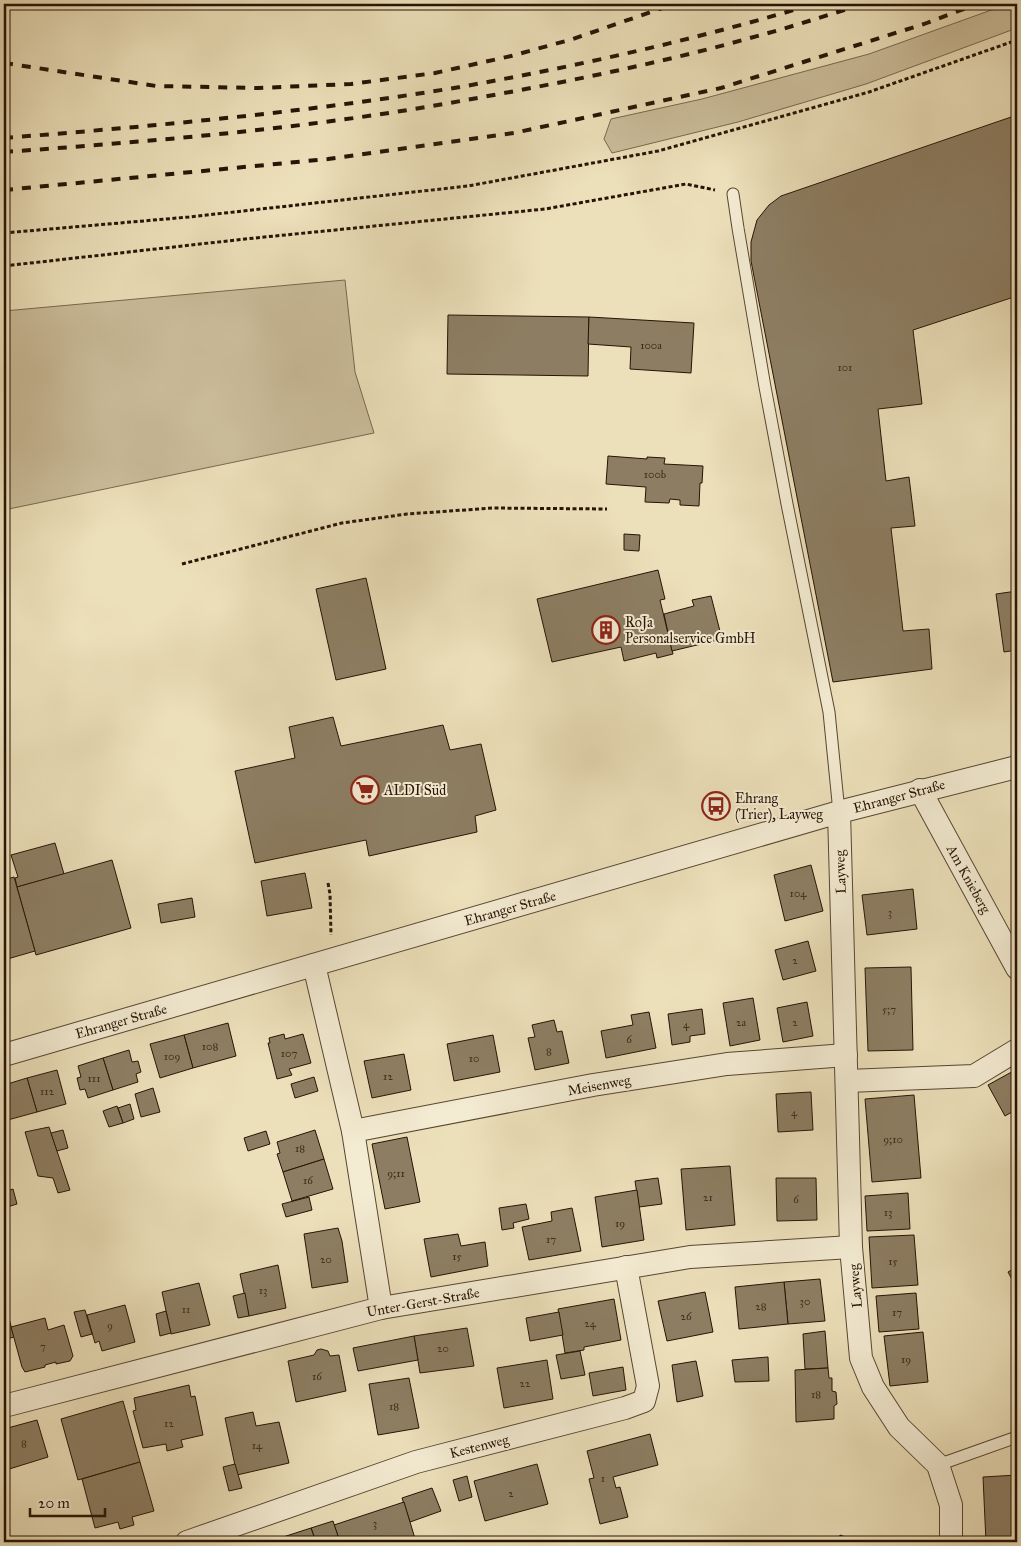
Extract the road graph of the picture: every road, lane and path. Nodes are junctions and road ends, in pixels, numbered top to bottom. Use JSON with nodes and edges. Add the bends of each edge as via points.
{"nodes":[{"id":1,"x":1017,"y":40,"type":"edge"},
{"id":2,"x":733,"y":194,"type":"joint"},
{"id":3,"x":4,"y":233,"type":"edge"},
{"id":4,"x":4,"y":266,"type":"edge"},
{"id":5,"x":607,"y":509,"type":"dead end"},
{"id":6,"x":182,"y":564,"type":"dead end"},
{"id":7,"x":1017,"y":766,"type":"edge"},
{"id":8,"x":920,"y":790,"type":"junction"},
{"id":9,"x":838,"y":812,"type":"junction"},
{"id":10,"x":328,"y":883,"type":"dead end"},
{"id":11,"x":323,"y":963,"type":"junction"},
{"id":12,"x":1017,"y":968,"type":"edge"},
{"id":13,"x":1017,"y":1050,"type":"edge"},
{"id":14,"x":4,"y":1055,"type":"edge"},
{"id":15,"x":846,"y":1055,"type":"junction"},
{"id":16,"x":847,"y":1081,"type":"junction"},
{"id":17,"x":353,"y":1131,"type":"junction"},
{"id":18,"x":851,"y":1247,"type":"junction"},
{"id":19,"x":626,"y":1267,"type":"junction"},
{"id":20,"x":381,"y":1308,"type":"junction"},
{"id":21,"x":4,"y":1406,"type":"edge"},
{"id":22,"x":1017,"y":1437,"type":"edge"},
{"id":23,"x":938,"y":1465,"type":"junction"},
{"id":24,"x":187,"y":1542,"type":"edge"},
{"id":25,"x":950,"y":1542,"type":"edge"}],
"edges":[{"from":1,"to":3,"type":"path","via":[[869,92],[658,151],[468,186],[189,217]]},
{"from":2,"to":4,"type":"path","via":[[686,184],[546,209]]},
{"from":2,"to":9,"type":"lane","via":[[767,397],[829,712]]},
{"from":5,"to":6,"type":"path","via":[[492,508],[408,514],[342,523]]},
{"from":7,"to":8,"type":"street","name":"Ehranger Straße"},
{"from":8,"to":9,"type":"street","name":"Ehranger Straße"},
{"from":8,"to":12,"type":"street","name":"Am Knieberg"},
{"from":9,"to":11,"type":"street","name":"Ehranger Straße"},
{"from":9,"to":15,"type":"street","name":"Layweg"},
{"from":10,"to":11,"type":"path","via":[[330,894]]},
{"from":11,"to":14,"type":"street","name":"Ehranger Straße"},
{"from":11,"to":17,"type":"street"},
{"from":13,"to":16,"type":"street","via":[[974,1076]]},
{"from":15,"to":16,"type":"street","name":"Layweg"},
{"from":15,"to":17,"type":"street","name":"Meisenweg","via":[[717,1066],[593,1085]]},
{"from":16,"to":18,"type":"street","name":"Layweg"},
{"from":17,"to":20,"type":"street"},
{"from":18,"to":19,"type":"street","name":"Unter-Gerst-Straße","via":[[690,1256]]},
{"from":18,"to":23,"type":"street","name":"Layweg","via":[[861,1358],[873,1387],[899,1427]]},
{"from":19,"to":20,"type":"street","name":"Unter-Gerst-Straße"},
{"from":19,"to":24,"type":"street","name":"Kestenweg","via":[[648,1386],[644,1402],[416,1462]]},
{"from":20,"to":21,"type":"street","name":"Unter-Gerst-Straße"},
{"from":22,"to":23,"type":"lane"},
{"from":23,"to":25,"type":"street","name":"Layweg","via":[[951,1505]]}]}
